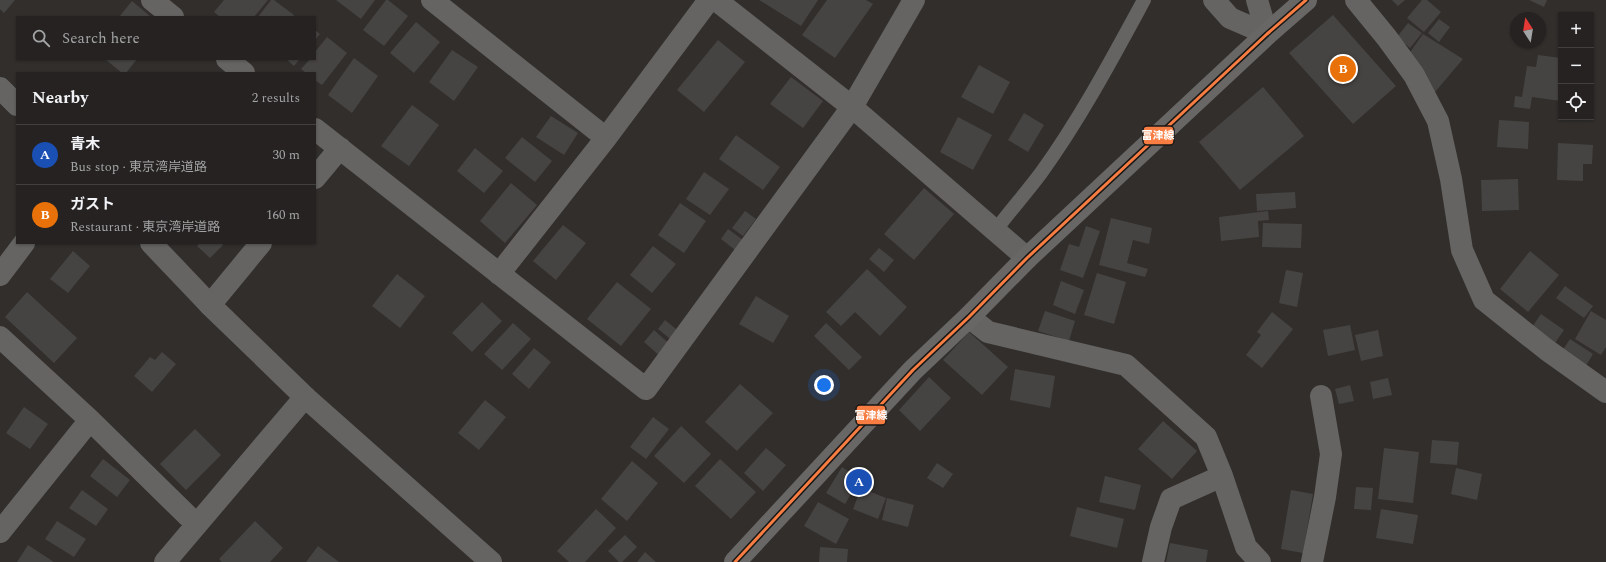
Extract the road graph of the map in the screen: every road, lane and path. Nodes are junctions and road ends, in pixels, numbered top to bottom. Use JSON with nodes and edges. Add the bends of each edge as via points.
{"nodes":[{"id":1,"x":152,"y":0,"type":"edge"},
{"id":2,"x":432,"y":0,"type":"edge"},
{"id":3,"x":709,"y":0,"type":"edge"},
{"id":4,"x":716,"y":0,"type":"edge"},
{"id":5,"x":914,"y":0,"type":"edge"},
{"id":6,"x":1144,"y":0,"type":"edge"},
{"id":7,"x":1214,"y":0,"type":"edge"},
{"id":8,"x":1257,"y":0,"type":"edge"},
{"id":9,"x":1306,"y":0,"type":"edge"},
{"id":10,"x":1356,"y":0,"type":"edge"},
{"id":11,"x":172,"y":16,"type":"edge"},
{"id":12,"x":1267,"y":34,"type":"junction"},
{"id":13,"x":228,"y":60,"type":"edge"},
{"id":14,"x":243,"y":72,"type":"edge"},
{"id":15,"x":0,"y":88,"type":"edge"},
{"id":16,"x":16,"y":104,"type":"edge"},
{"id":17,"x":852,"y":107,"type":"junction"},
{"id":18,"x":316,"y":130,"type":"edge"},
{"id":19,"x":606,"y":138,"type":"junction"},
{"id":20,"x":340,"y":148,"type":"junction"},
{"id":21,"x":316,"y":177,"type":"edge"},
{"id":22,"x":995,"y":231,"type":"junction"},
{"id":23,"x":23,"y":244,"type":"edge"},
{"id":24,"x":152,"y":244,"type":"edge"},
{"id":25,"x":260,"y":244,"type":"edge"},
{"id":26,"x":1027,"y":258,"type":"junction"},
{"id":27,"x":499,"y":274,"type":"junction"},
{"id":28,"x":0,"y":275,"type":"edge"},
{"id":29,"x":210,"y":305,"type":"junction"},
{"id":30,"x":969,"y":317,"type":"junction"},
{"id":31,"x":0,"y":337,"type":"edge"},
{"id":32,"x":1606,"y":392,"type":"edge"},
{"id":33,"x":1321,"y":396,"type":"dead end"},
{"id":34,"x":305,"y":397,"type":"junction"},
{"id":35,"x":90,"y":420,"type":"junction"},
{"id":36,"x":1222,"y":476,"type":"junction"},
{"id":37,"x":196,"y":524,"type":"junction"},
{"id":38,"x":0,"y":532,"type":"edge"},
{"id":39,"x":742,"y":558,"type":"edge"},
{"id":40,"x":165,"y":562,"type":"edge"},
{"id":41,"x":491,"y":562,"type":"edge"},
{"id":42,"x":1153,"y":562,"type":"edge"},
{"id":43,"x":1260,"y":562,"type":"edge"},
{"id":44,"x":1312,"y":562,"type":"edge"}],
"edges":[{"from":1,"to":11,"type":"street"},
{"from":2,"to":19,"type":"street"},
{"from":3,"to":19,"type":"street"},
{"from":4,"to":17,"type":"street"},
{"from":5,"to":17,"type":"street"},
{"from":6,"to":22,"type":"lane","via":[[1109,64],[1041,173]]},
{"from":7,"to":12,"type":"street","via":[[1230,18]]},
{"from":8,"to":12,"type":"street"},
{"from":9,"to":12,"type":"highway"},
{"from":10,"to":32,"type":"street","via":[[1414,75],[1438,121],[1462,250],[1484,300]]},
{"from":12,"to":26,"type":"highway"},
{"from":13,"to":14,"type":"street"},
{"from":15,"to":16,"type":"street"},
{"from":17,"to":22,"type":"street"},
{"from":17,"to":27,"type":"street","via":[[646,389]]},
{"from":18,"to":20,"type":"street"},
{"from":19,"to":27,"type":"street"},
{"from":20,"to":21,"type":"street"},
{"from":20,"to":27,"type":"street"},
{"from":22,"to":26,"type":"street"},
{"from":23,"to":28,"type":"street"},
{"from":24,"to":29,"type":"street"},
{"from":25,"to":29,"type":"street"},
{"from":26,"to":30,"type":"highway"},
{"from":29,"to":34,"type":"street"},
{"from":30,"to":36,"type":"street","via":[[988,332],[1126,365],[1206,437]]},
{"from":30,"to":39,"type":"highway","via":[[913,370]]},
{"from":31,"to":35,"type":"street"},
{"from":33,"to":44,"type":"street","via":[[1331,454]]},
{"from":34,"to":37,"type":"street"},
{"from":34,"to":41,"type":"street"},
{"from":35,"to":37,"type":"street"},
{"from":35,"to":38,"type":"street"},
{"from":36,"to":42,"type":"street","via":[[1171,499]]},
{"from":36,"to":43,"type":"street","via":[[1246,547]]},
{"from":37,"to":40,"type":"street"}]}
